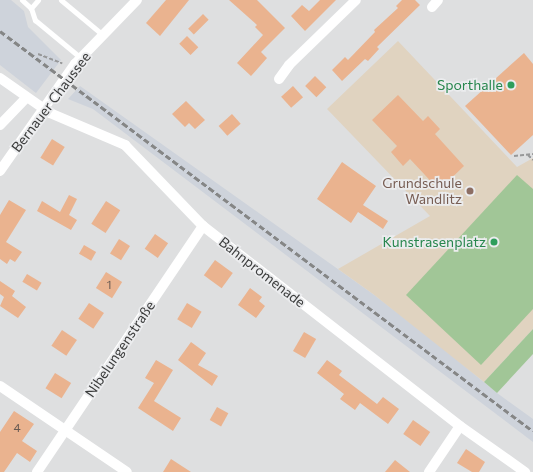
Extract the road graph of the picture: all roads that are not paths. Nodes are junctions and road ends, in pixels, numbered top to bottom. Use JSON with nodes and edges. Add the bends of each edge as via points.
{"nodes":[{"id":1,"x":22,"y":0,"type":"edge"},
{"id":2,"x":38,"y":0,"type":"edge"},
{"id":3,"x":61,"y":0,"type":"edge"},
{"id":4,"x":137,"y":0,"type":"edge"},
{"id":5,"x":356,"y":0,"type":"edge"},
{"id":6,"x":31,"y":8,"type":"junction"},
{"id":7,"x":103,"y":35,"type":"junction"},
{"id":8,"x":81,"y":58,"type":"junction"},
{"id":9,"x":0,"y":78,"type":"edge"},
{"id":10,"x":279,"y":79,"type":"dead end"},
{"id":11,"x":26,"y":98,"type":"junction"},
{"id":12,"x":42,"y":108,"type":"junction"},
{"id":13,"x":0,"y":125,"type":"edge"},
{"id":14,"x":0,"y":171,"type":"edge"},
{"id":15,"x":203,"y":226,"type":"junction"},
{"id":16,"x":0,"y":386,"type":"edge"},
{"id":17,"x":460,"y":426,"type":"junction"},
{"id":18,"x":66,"y":431,"type":"junction"},
{"id":19,"x":37,"y":472,"type":"edge"},
{"id":20,"x":127,"y":472,"type":"edge"},
{"id":21,"x":429,"y":472,"type":"edge"},
{"id":22,"x":525,"y":472,"type":"edge"}],
"edges":[{"from":1,"to":6,"type":"lane"},
{"from":2,"to":6,"type":"lane"},
{"from":3,"to":7,"type":"lane"},
{"from":4,"to":7,"type":"street","name":"Bernauer Chaussee"},
{"from":5,"to":10,"type":"street","via":[[289,64]]},
{"from":6,"to":8,"type":"lane","via":[[35,20]]},
{"from":7,"to":8,"type":"street","name":"Bernauer Chaussee"},
{"from":8,"to":12,"type":"street","name":"Bernauer Chaussee"},
{"from":9,"to":11,"type":"street","name":"Bahnpromenade"},
{"from":11,"to":12,"type":"street","name":"Bahnpromenade"},
{"from":11,"to":13,"type":"street"},
{"from":12,"to":14,"type":"street","name":"Bernauer Chaussee"},
{"from":12,"to":15,"type":"street","name":"Bahnpromenade","via":[[125,145]]},
{"from":15,"to":17,"type":"street","name":"Bahnpromenade"},
{"from":15,"to":18,"type":"street","name":"Nibelungenstraße"},
{"from":16,"to":18,"type":"street"},
{"from":17,"to":21,"type":"street"},
{"from":17,"to":22,"type":"street","name":"Bahnpromenade"},
{"from":18,"to":19,"type":"street","name":"Nibelungenstraße"},
{"from":18,"to":20,"type":"street"}]}
